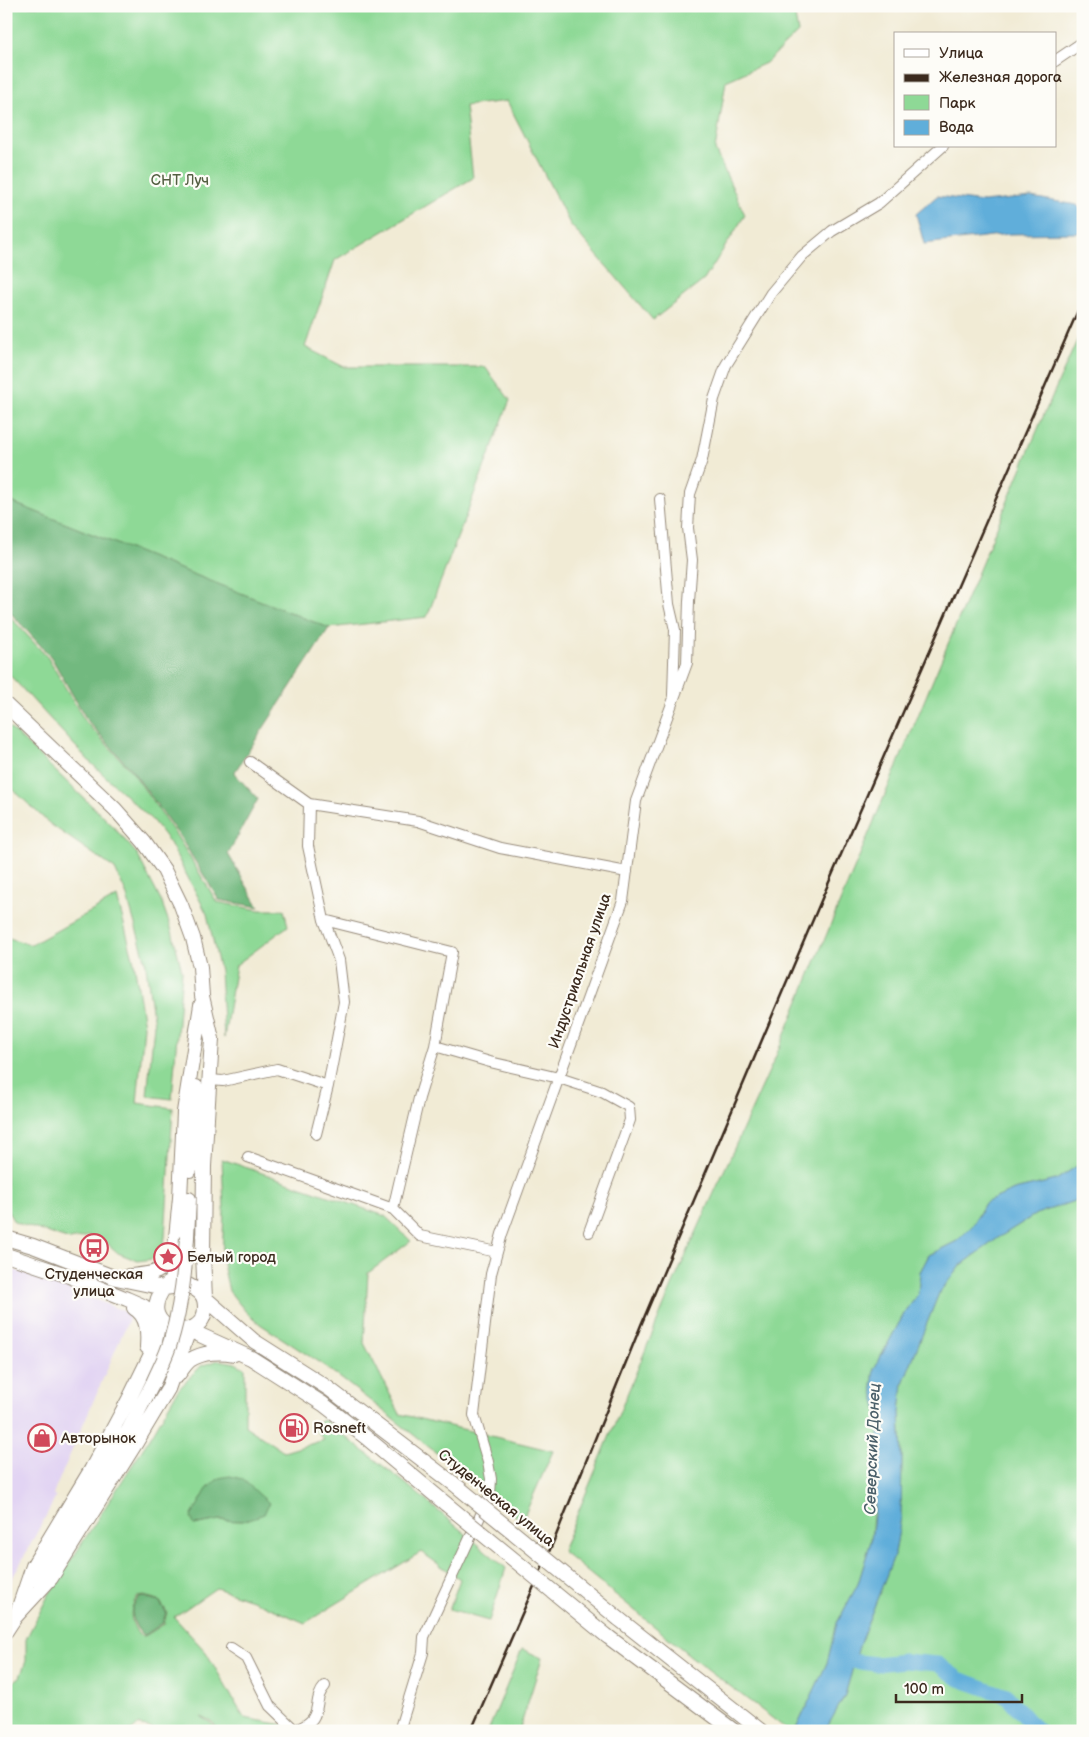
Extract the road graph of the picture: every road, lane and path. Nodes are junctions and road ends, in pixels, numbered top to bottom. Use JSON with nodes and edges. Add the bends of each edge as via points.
{"nodes":[{"id":1,"x":1083,"y":42,"type":"edge"},
{"id":2,"x":1056,"y":60,"type":"edge"},
{"id":3,"x":941,"y":148,"type":"edge"},
{"id":4,"x":660,"y":499,"type":"dead end"},
{"id":5,"x":674,"y":700,"type":"junction"},
{"id":6,"x":6,"y":705,"type":"edge"},
{"id":7,"x":250,"y":762,"type":"dead end"},
{"id":8,"x":310,"y":804,"type":"junction"},
{"id":9,"x":627,"y":872,"type":"junction"},
{"id":10,"x":324,"y":920,"type":"junction"},
{"id":11,"x":202,"y":996,"type":"junction"},
{"id":12,"x":435,"y":1046,"type":"junction"},
{"id":13,"x":559,"y":1078,"type":"junction"},
{"id":14,"x":210,"y":1080,"type":"junction"},
{"id":15,"x":328,"y":1086,"type":"junction"},
{"id":16,"x":316,"y":1134,"type":"dead end"},
{"id":17,"x":248,"y":1157,"type":"dead end"},
{"id":18,"x":393,"y":1209,"type":"junction"},
{"id":19,"x":589,"y":1232,"type":"dead end"},
{"id":20,"x":6,"y":1238,"type":"edge"},
{"id":21,"x":33,"y":1246,"type":"junction"},
{"id":22,"x":176,"y":1250,"type":"junction"},
{"id":23,"x":497,"y":1252,"type":"junction"},
{"id":24,"x":6,"y":1255,"type":"edge"},
{"id":25,"x":28,"y":1262,"type":"junction"},
{"id":26,"x":116,"y":1278,"type":"junction"},
{"id":27,"x":164,"y":1288,"type":"junction"},
{"id":28,"x":110,"y":1293,"type":"junction"},
{"id":29,"x":205,"y":1298,"type":"junction"},
{"id":30,"x":159,"y":1319,"type":"junction"},
{"id":31,"x":189,"y":1330,"type":"junction"},
{"id":32,"x":252,"y":1358,"type":"junction"},
{"id":33,"x":168,"y":1389,"type":"junction"},
{"id":34,"x":130,"y":1399,"type":"junction"},
{"id":35,"x":16,"y":1616,"type":"junction"},
{"id":36,"x":6,"y":1631,"type":"edge"},
{"id":37,"x":231,"y":1648,"type":"dead end"},
{"id":38,"x":324,"y":1686,"type":"dead end"},
{"id":39,"x":758,"y":1729,"type":"edge"},
{"id":40,"x":295,"y":1731,"type":"edge"},
{"id":41,"x":399,"y":1731,"type":"edge"},
{"id":42,"x":734,"y":1731,"type":"edge"}],
"edges":[{"from":1,"to":2,"type":"street"},
{"from":3,"to":5,"type":"street","name":"Индустриальная улица","via":[[879,203],[832,231],[802,256],[771,292],[726,365],[690,494],[688,528],[692,560],[687,663]]},
{"from":4,"to":5,"type":"street","via":[[669,604],[675,630]]},
{"from":5,"to":9,"type":"street","name":"Индустриальная улица","via":[[636,801]]},
{"from":6,"to":11,"type":"main road","via":[[115,809],[164,870],[193,938]]},
{"from":7,"to":8,"type":"street"},
{"from":8,"to":9,"type":"street","via":[[418,821],[500,848]]},
{"from":8,"to":10,"type":"street","via":[[308,846]]},
{"from":9,"to":13,"type":"street","name":"Индустриальная улица","via":[[623,901]]},
{"from":10,"to":12,"type":"street","via":[[452,952]]},
{"from":10,"to":15,"type":"street","via":[[339,960],[344,1002]]},
{"from":11,"to":14,"type":"main road","via":[[212,1038]]},
{"from":11,"to":22,"type":"main road","via":[[184,1112]]},
{"from":11,"to":35,"type":"main road","bridge":true,"via":[[185,1266],[170,1343],[154,1383],[129,1429]]},
{"from":12,"to":13,"type":"street"},
{"from":12,"to":18,"type":"street","via":[[419,1098]]},
{"from":13,"to":19,"type":"street","via":[[602,1092],[628,1107],[630,1120]]},
{"from":13,"to":23,"type":"street","name":"Индустриальная улица"},
{"from":14,"to":15,"type":"street","via":[[223,1081],[277,1069]]},
{"from":14,"to":29,"type":"main road","via":[[204,1176]]},
{"from":15,"to":16,"type":"street"},
{"from":17,"to":18,"type":"street"},
{"from":18,"to":23,"type":"street","via":[[420,1236]]},
{"from":20,"to":21,"type":"main road"},
{"from":21,"to":25,"type":"main road"},
{"from":21,"to":26,"type":"main road"},
{"from":22,"to":26,"type":"main road","via":[[167,1265],[156,1273]]},
{"from":22,"to":27,"type":"main road","via":[[172,1276]]},
{"from":23,"to":41,"type":"street","name":"Индустриальная улица","via":[[491,1274],[474,1415],[488,1462],[490,1495],[424,1637],[423,1653]]},
{"from":24,"to":25,"type":"main road"},
{"from":25,"to":28,"type":"main road"},
{"from":26,"to":27,"type":"main road"},
{"from":27,"to":29,"type":"main road","via":[[188,1285],[200,1291]]},
{"from":27,"to":30,"type":"main road","via":[[156,1306]]},
{"from":28,"to":30,"type":"main road","via":[[143,1306]]},
{"from":28,"to":34,"type":"main road","via":[[139,1311],[148,1335],[147,1351]]},
{"from":29,"to":31,"type":"main road","via":[[203,1319]]},
{"from":29,"to":39,"type":"main road","name":"Студенческая улица","bridge":true,"via":[[254,1341],[328,1388],[458,1487]]},
{"from":30,"to":31,"type":"main road","via":[[167,1326]]},
{"from":30,"to":34,"type":"main road","via":[[154,1348]]},
{"from":31,"to":32,"type":"main road"},
{"from":31,"to":33,"type":"main road"},
{"from":32,"to":33,"type":"main road","via":[[212,1352],[200,1356],[190,1361]]},
{"from":32,"to":42,"type":"main road","bridge":true,"via":[[323,1404],[608,1636]]},
{"from":33,"to":35,"type":"main road","via":[[51,1578]]},
{"from":34,"to":35,"type":"main road","via":[[92,1470],[33,1566]]},
{"from":35,"to":36,"type":"main road"},
{"from":37,"to":40,"type":"street","via":[[246,1658],[270,1706]]},
{"from":38,"to":40,"type":"street","via":[[314,1718]]}]}
